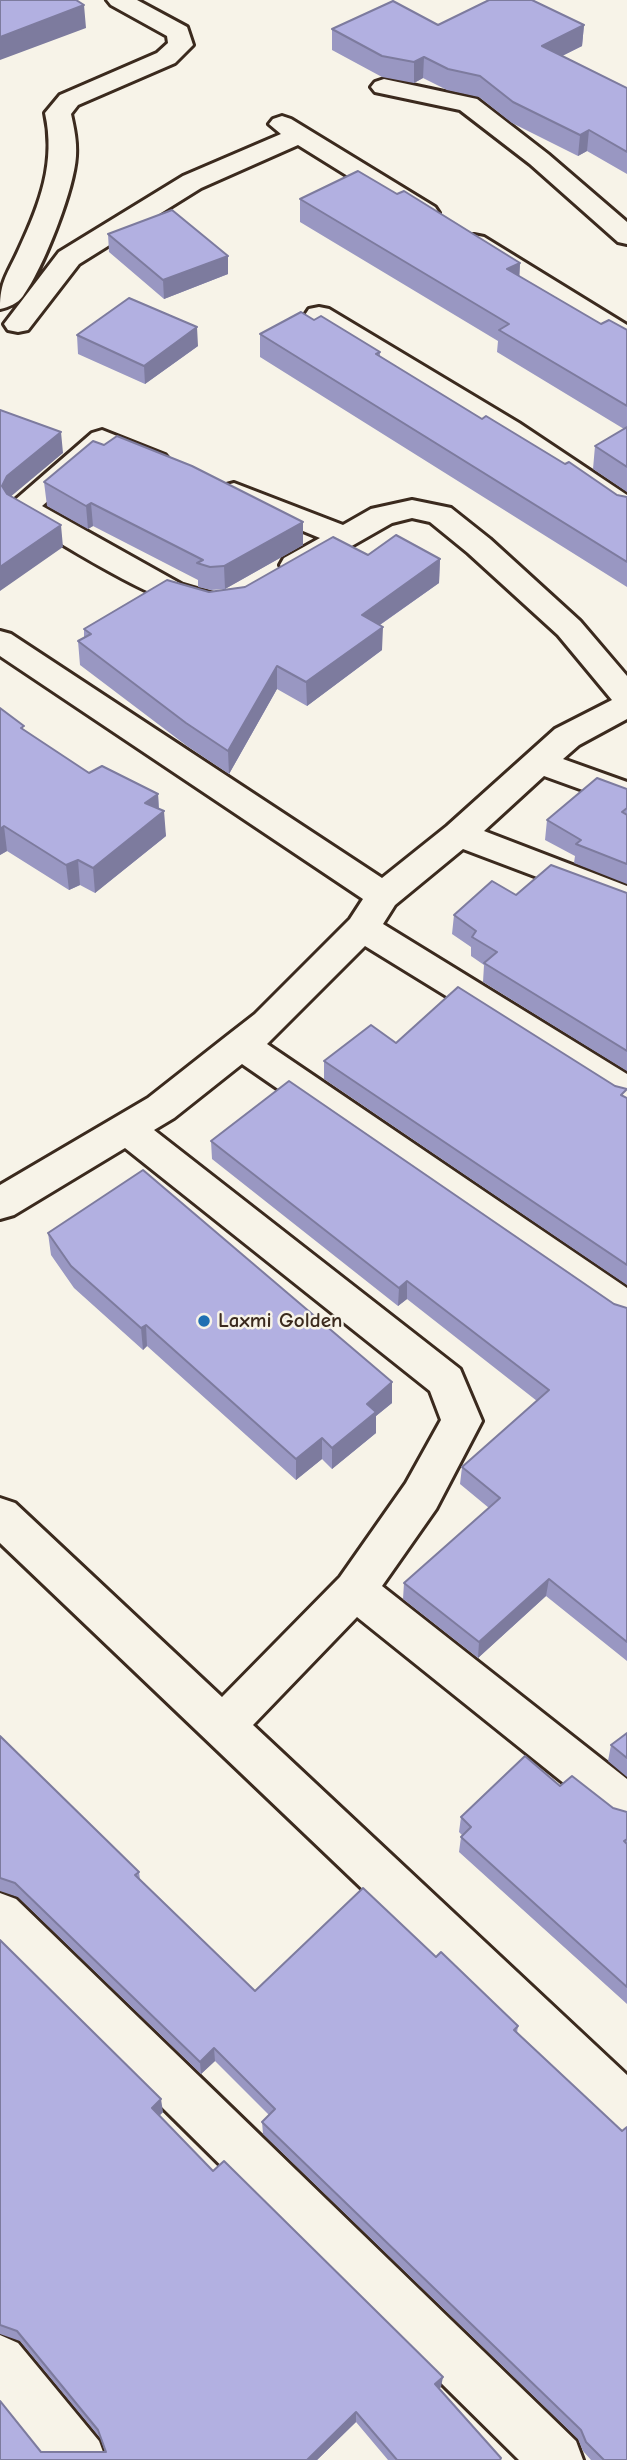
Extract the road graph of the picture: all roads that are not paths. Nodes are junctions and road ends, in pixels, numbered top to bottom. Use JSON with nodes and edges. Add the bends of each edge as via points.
{"nodes":[{"id":1,"x":119,"y":0,"type":"edge"},
{"id":2,"x":384,"y":87,"type":"dead end"},
{"id":3,"x":627,"y":236,"type":"edge"},
{"id":4,"x":0,"y":301,"type":"edge"},
{"id":5,"x":319,"y":315,"type":"edge"},
{"id":6,"x":18,"y":324,"type":"dead end"},
{"id":7,"x":627,"y":337,"type":"edge"},
{"id":8,"x":627,"y":509,"type":"edge"},
{"id":9,"x":345,"y":537,"type":"junction"},
{"id":10,"x":265,"y":582,"type":"edge"},
{"id":11,"x":233,"y":601,"type":"edge"},
{"id":12,"x":0,"y":641,"type":"edge"},
{"id":13,"x":627,"y":697,"type":"edge"},
{"id":14,"x":627,"y":705,"type":"edge"},
{"id":15,"x":540,"y":762,"type":"junction"},
{"id":16,"x":627,"y":795,"type":"edge"},
{"id":17,"x":459,"y":834,"type":"junction"},
{"id":18,"x":383,"y":896,"type":"junction"},
{"id":19,"x":627,"y":899,"type":"edge"},
{"id":20,"x":362,"y":928,"type":"junction"},
{"id":21,"x":241,"y":1045,"type":"junction"},
{"id":22,"x":627,"y":1092,"type":"edge"},
{"id":23,"x":126,"y":1128,"type":"junction"},
{"id":24,"x":0,"y":1204,"type":"edge"},
{"id":25,"x":627,"y":1309,"type":"edge"},
{"id":26,"x":0,"y":1516,"type":"edge"},
{"id":27,"x":355,"y":1590,"type":"junction"},
{"id":28,"x":224,"y":1725,"type":"junction"},
{"id":29,"x":627,"y":1807,"type":"edge"},
{"id":30,"x":0,"y":1915,"type":"edge"},
{"id":31,"x":627,"y":2108,"type":"edge"},
{"id":32,"x":0,"y":2361,"type":"edge"},
{"id":33,"x":80,"y":2460,"type":"edge"},
{"id":34,"x":557,"y":2460,"type":"edge"}],
"edges":[{"from":1,"to":4,"type":"street","via":[[178,32],[181,45],[166,58],[69,100],[58,113],[63,152],[51,208],[11,293]]},
{"from":2,"to":3,"type":"street","via":[[468,104]]},
{"from":5,"to":8,"type":"street","via":[[509,429]]},
{"from":6,"to":7,"type":"street","via":[[69,258],[192,182],[291,129]]},
{"from":9,"to":10,"type":"street"},
{"from":9,"to":11,"type":"street","via":[[102,439],[22,507],[172,592],[211,603]]},
{"from":9,"to":13,"type":"street","via":[[382,516],[412,509],[440,515],[569,628]]},
{"from":12,"to":18,"type":"street"},
{"from":14,"to":15,"type":"street","via":[[567,737]]},
{"from":15,"to":16,"type":"street"},
{"from":15,"to":17,"type":"street"},
{"from":17,"to":18,"type":"street"},
{"from":17,"to":19,"type":"street"},
{"from":18,"to":20,"type":"street"},
{"from":20,"to":21,"type":"street"},
{"from":20,"to":22,"type":"street"},
{"from":21,"to":23,"type":"street","via":[[160,1108]]},
{"from":21,"to":25,"type":"street"},
{"from":23,"to":24,"type":"street"},
{"from":23,"to":27,"type":"street","via":[[446,1381],[462,1421],[421,1496]]},
{"from":26,"to":28,"type":"street"},
{"from":27,"to":28,"type":"street"},
{"from":27,"to":29,"type":"street"},
{"from":28,"to":31,"type":"street"},
{"from":30,"to":34,"type":"street"},
{"from":32,"to":33,"type":"street"}]}
